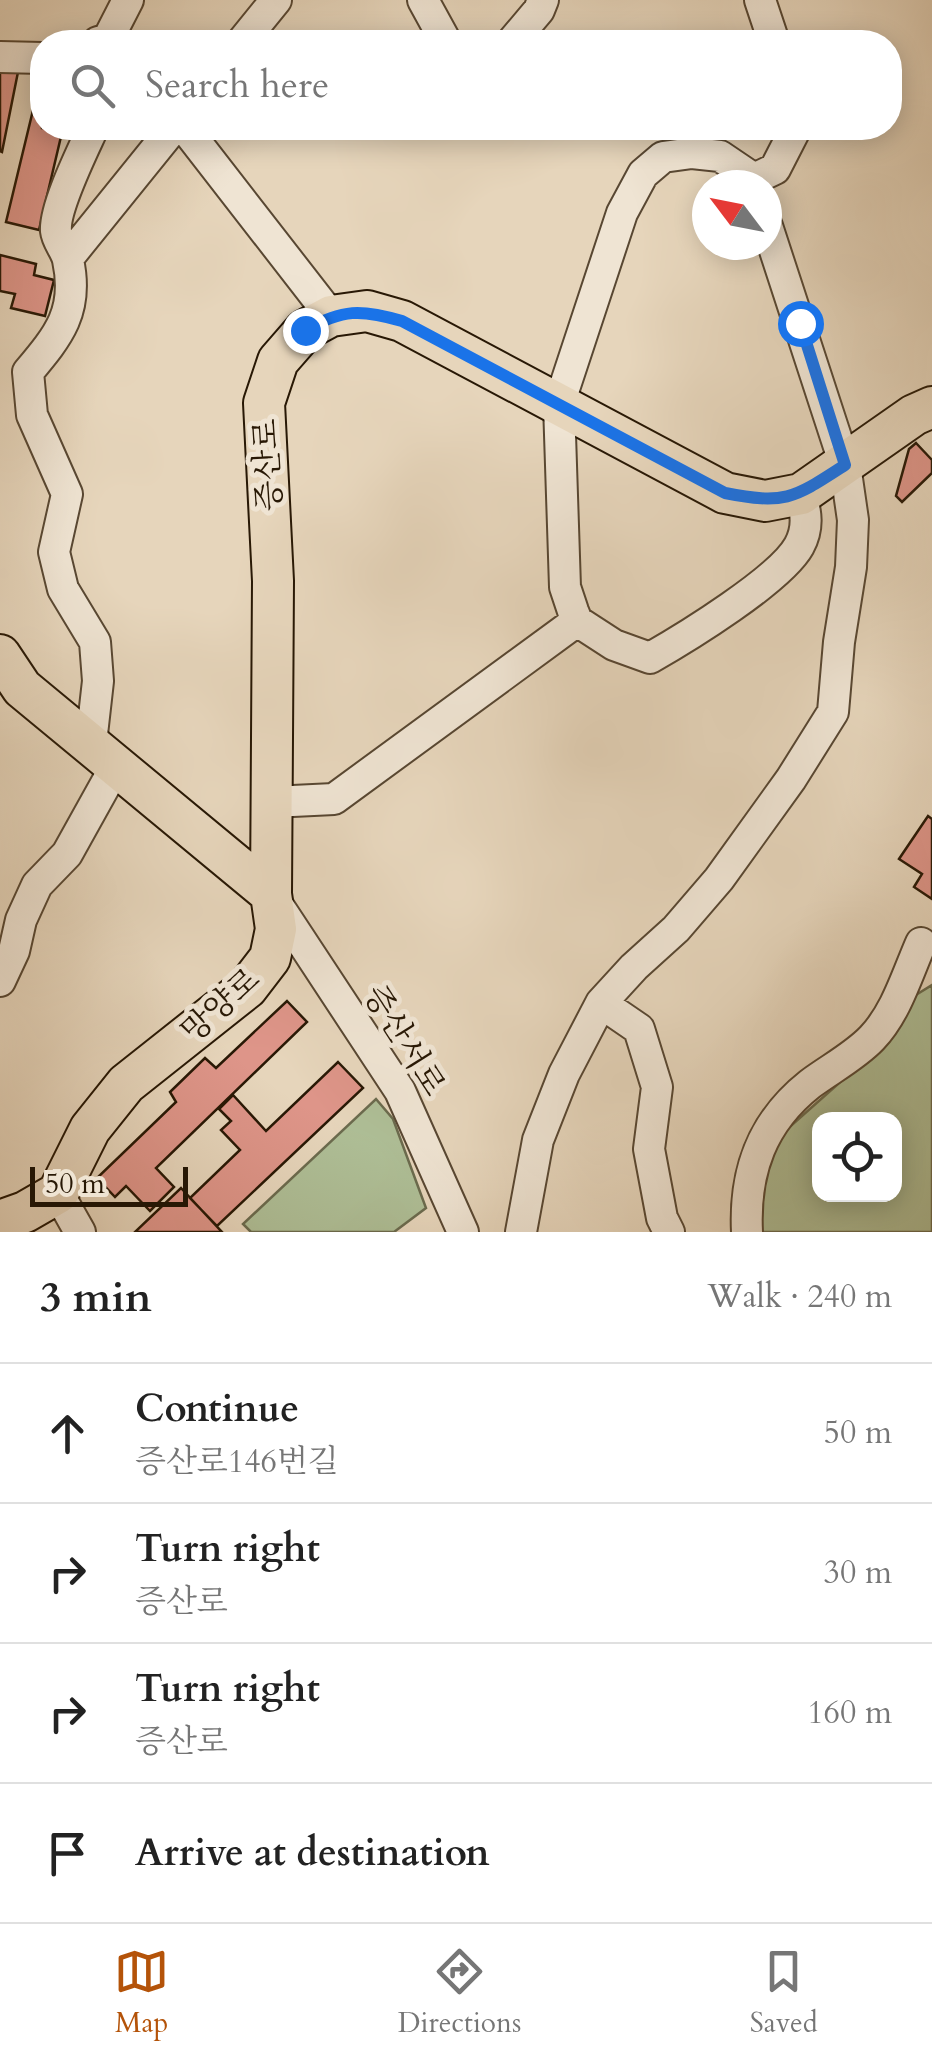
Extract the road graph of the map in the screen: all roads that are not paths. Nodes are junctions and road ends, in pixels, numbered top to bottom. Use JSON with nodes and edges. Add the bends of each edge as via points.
{"nodes":[{"id":1,"x":128,"y":0,"type":"edge"},
{"id":2,"x":276,"y":0,"type":"edge"},
{"id":3,"x":423,"y":0,"type":"edge"},
{"id":4,"x":542,"y":0,"type":"edge"},
{"id":5,"x":760,"y":0,"type":"edge"},
{"id":6,"x":111,"y":30,"type":"edge"},
{"id":7,"x":252,"y":30,"type":"edge"},
{"id":8,"x":439,"y":30,"type":"edge"},
{"id":9,"x":522,"y":30,"type":"edge"},
{"id":10,"x":770,"y":30,"type":"edge"},
{"id":11,"x":0,"y":56,"type":"edge"},
{"id":12,"x":30,"y":57,"type":"edge"},
{"id":13,"x":88,"y":140,"type":"edge"},
{"id":14,"x":163,"y":140,"type":"edge"},
{"id":15,"x":194,"y":140,"type":"edge"},
{"id":16,"x":790,"y":140,"type":"edge"},
{"id":17,"x":739,"y":170,"type":"edge"},
{"id":18,"x":773,"y":170,"type":"edge"},
{"id":19,"x":68,"y":258,"type":"junction"},
{"id":20,"x":778,"y":260,"type":"edge"},
{"id":21,"x":331,"y":316,"type":"junction"},
{"id":22,"x":558,"y":404,"type":"junction"},
{"id":23,"x":926,"y":412,"type":"edge"},
{"id":24,"x":845,"y":465,"type":"junction"},
{"id":25,"x":801,"y":494,"type":"junction"},
{"id":26,"x":577,"y":621,"type":"junction"},
{"id":27,"x":0,"y":655,"type":"edge"},
{"id":28,"x":104,"y":754,"type":"junction"},
{"id":29,"x":272,"y":802,"type":"junction"},
{"id":30,"x":271,"y":894,"type":"junction"},
{"id":31,"x":921,"y":944,"type":"dead end"},
{"id":32,"x":0,"y":981,"type":"edge"},
{"id":33,"x":601,"y":1003,"type":"junction"},
{"id":34,"x":58,"y":1193,"type":"junction"},
{"id":35,"x":0,"y":1221,"type":"edge"},
{"id":36,"x":80,"y":1232,"type":"edge"},
{"id":37,"x":462,"y":1232,"type":"edge"},
{"id":38,"x":521,"y":1232,"type":"edge"},
{"id":39,"x":669,"y":1232,"type":"edge"},
{"id":40,"x":748,"y":1232,"type":"edge"}],
"edges":[{"from":1,"to":6,"type":"street"},
{"from":2,"to":7,"type":"street"},
{"from":3,"to":8,"type":"street"},
{"from":4,"to":9,"type":"street"},
{"from":5,"to":10,"type":"street"},
{"from":11,"to":12,"type":"street"},
{"from":13,"to":19,"type":"street","via":[[56,231]]},
{"from":14,"to":19,"type":"street"},
{"from":15,"to":21,"type":"street"},
{"from":16,"to":18,"type":"street"},
{"from":17,"to":22,"type":"street","via":[[720,156],[692,153],[663,157],[643,174],[622,213]]},
{"from":19,"to":28,"type":"street","via":[[71,305],[59,334],[28,372],[32,415],[67,494],[54,552],[63,589],[96,642]]},
{"from":20,"to":24,"type":"street"},
{"from":21,"to":22,"type":"main road","via":[[367,311],[402,321]]},
{"from":21,"to":29,"type":"main road","name":"증산로","via":[[305,330],[278,361],[264,402]]},
{"from":22,"to":25,"type":"main road","via":[[725,493],[764,501]]},
{"from":22,"to":26,"type":"street","via":[[565,587]]},
{"from":23,"to":24,"type":"main road"},
{"from":24,"to":25,"type":"main road"},
{"from":24,"to":33,"type":"street","via":[[851,568],[833,712],[720,879]]},
{"from":25,"to":26,"type":"street","via":[[808,518],[798,547],[691,635],[650,658]]},
{"from":26,"to":29,"type":"street","via":[[334,799]]},
{"from":27,"to":28,"type":"main road","via":[[22,688]]},
{"from":28,"to":30,"type":"main road"},
{"from":28,"to":32,"type":"street","via":[[67,854],[37,885]]},
{"from":29,"to":30,"type":"main road","name":"증산로"},
{"from":30,"to":34,"type":"main road","name":"망양로","via":[[276,929],[270,958],[247,988],[126,1084],[90,1129]]},
{"from":30,"to":37,"type":"street","name":"증산서로","via":[[400,1091]]},
{"from":31,"to":40,"type":"street","via":[[892,1011],[871,1040],[772,1121],[755,1162]]},
{"from":33,"to":38,"type":"street","via":[[538,1140]]},
{"from":33,"to":39,"type":"street","via":[[639,1029],[657,1087],[649,1149]]},
{"from":34,"to":35,"type":"main road"},
{"from":34,"to":36,"type":"street"}]}
